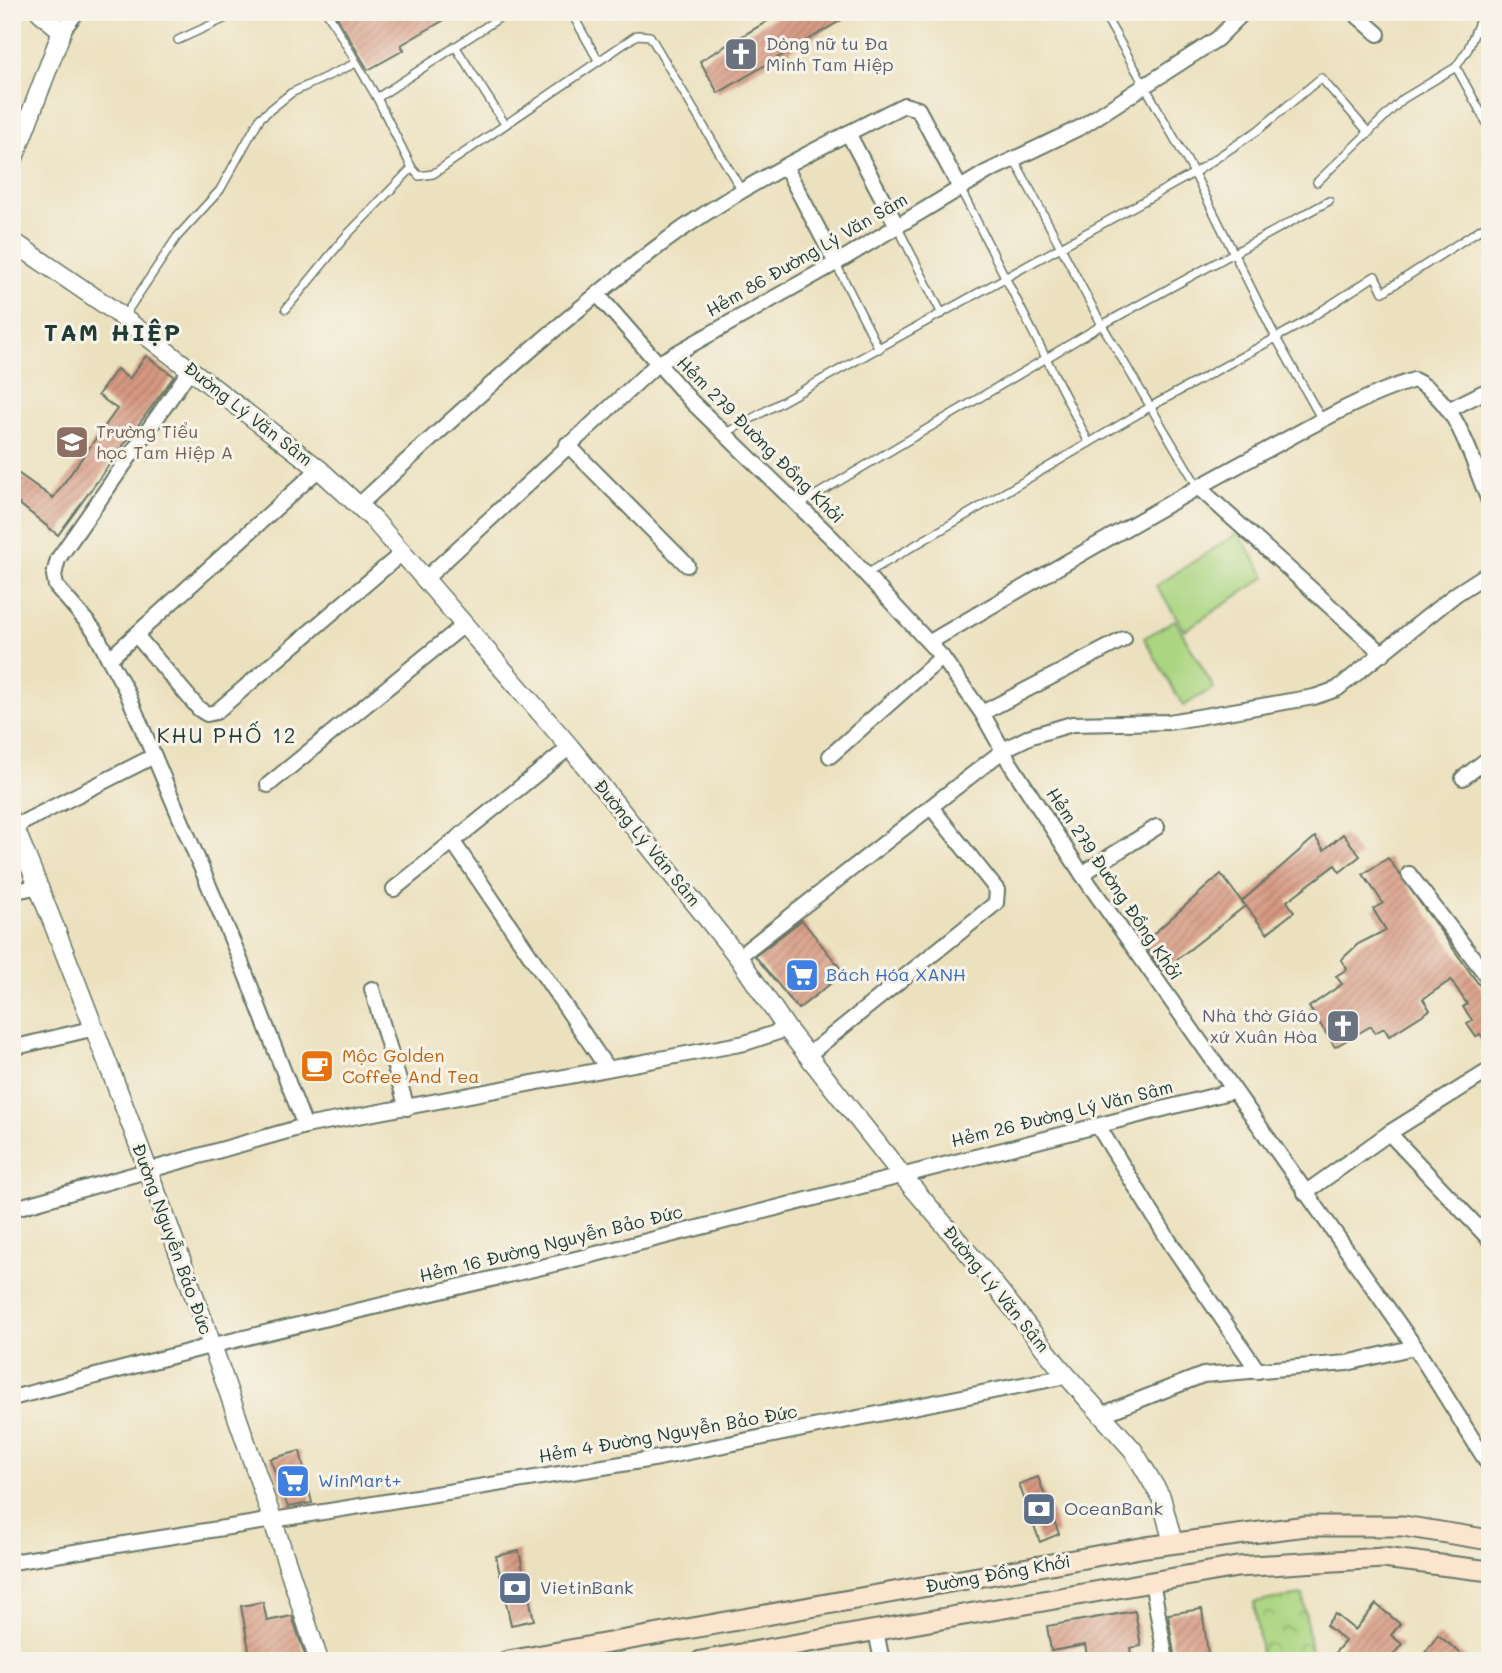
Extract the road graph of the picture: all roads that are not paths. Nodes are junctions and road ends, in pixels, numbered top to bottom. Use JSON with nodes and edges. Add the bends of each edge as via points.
{"nodes":[{"id":1,"x":40,"y":12,"type":"edge"},
{"id":2,"x":77,"y":12,"type":"edge"},
{"id":3,"x":239,"y":12,"type":"edge"},
{"id":4,"x":327,"y":12,"type":"edge"},
{"id":5,"x":508,"y":12,"type":"edge"},
{"id":6,"x":571,"y":12,"type":"edge"},
{"id":7,"x":1103,"y":12,"type":"edge"},
{"id":8,"x":1244,"y":12,"type":"edge"},
{"id":9,"x":1353,"y":12,"type":"edge"},
{"id":10,"x":1483,"y":12,"type":"edge"},
{"id":11,"x":62,"y":31,"type":"junction"},
{"id":12,"x":1378,"y":34,"type":"dead end"},
{"id":13,"x":178,"y":40,"type":"dead end"},
{"id":14,"x":455,"y":46,"type":"junction"},
{"id":15,"x":598,"y":60,"type":"junction"},
{"id":16,"x":356,"y":63,"type":"junction"},
{"id":17,"x":1457,"y":67,"type":"junction"},
{"id":18,"x":1146,"y":86,"type":"junction"},
{"id":19,"x":377,"y":98,"type":"junction"},
{"id":20,"x":505,"y":124,"type":"junction"},
{"id":21,"x":1490,"y":129,"type":"edge"},
{"id":22,"x":848,"y":133,"type":"junction"},
{"id":23,"x":1369,"y":133,"type":"junction"},
{"id":24,"x":1014,"y":159,"type":"junction"},
{"id":25,"x":12,"y":163,"type":"edge"},
{"id":26,"x":412,"y":168,"type":"junction"},
{"id":27,"x":786,"y":168,"type":"junction"},
{"id":28,"x":1194,"y":173,"type":"junction"},
{"id":29,"x":1317,"y":182,"type":"dead end"},
{"id":30,"x":960,"y":188,"type":"junction"},
{"id":31,"x":743,"y":192,"type":"junction"},
{"id":32,"x":1329,"y":201,"type":"dead end"},
{"id":33,"x":1490,"y":223,"type":"edge"},
{"id":34,"x":897,"y":226,"type":"junction"},
{"id":35,"x":12,"y":241,"type":"edge"},
{"id":36,"x":1062,"y":248,"type":"junction"},
{"id":37,"x":1236,"y":254,"type":"junction"},
{"id":38,"x":836,"y":263,"type":"junction"},
{"id":39,"x":1005,"y":279,"type":"junction"},
{"id":40,"x":598,"y":295,"type":"junction"},
{"id":41,"x":286,"y":309,"type":"dead end"},
{"id":42,"x":942,"y":314,"type":"junction"},
{"id":43,"x":123,"y":318,"type":"junction"},
{"id":44,"x":1102,"y":325,"type":"junction"},
{"id":45,"x":1275,"y":336,"type":"junction"},
{"id":46,"x":878,"y":349,"type":"junction"},
{"id":47,"x":1045,"y":359,"type":"junction"},
{"id":48,"x":657,"y":364,"type":"junction"},
{"id":49,"x":190,"y":370,"type":"junction"},
{"id":50,"x":1490,"y":389,"type":"edge"},
{"id":51,"x":1150,"y":407,"type":"junction"},
{"id":52,"x":1450,"y":409,"type":"junction"},
{"id":53,"x":1322,"y":420,"type":"junction"},
{"id":54,"x":723,"y":434,"type":"junction"},
{"id":55,"x":1089,"y":443,"type":"junction"},
{"id":56,"x":567,"y":444,"type":"junction"},
{"id":57,"x":319,"y":469,"type":"junction"},
{"id":58,"x":1198,"y":487,"type":"junction"},
{"id":59,"x":1490,"y":503,"type":"edge"},
{"id":60,"x":359,"y":505,"type":"junction"},
{"id":61,"x":798,"y":505,"type":"junction"},
{"id":62,"x":402,"y":553,"type":"junction"},
{"id":63,"x":687,"y":565,"type":"dead end"},
{"id":64,"x":1490,"y":572,"type":"edge"},
{"id":65,"x":866,"y":574,"type":"junction"},
{"id":66,"x":425,"y":579,"type":"junction"},
{"id":67,"x":465,"y":624,"type":"junction"},
{"id":68,"x":136,"y":635,"type":"junction"},
{"id":69,"x":1125,"y":639,"type":"dead end"},
{"id":70,"x":930,"y":642,"type":"junction"},
{"id":71,"x":1383,"y":654,"type":"junction"},
{"id":72,"x":942,"y":657,"type":"junction"},
{"id":73,"x":109,"y":659,"type":"junction"},
{"id":74,"x":982,"y":713,"type":"junction"},
{"id":75,"x":570,"y":747,"type":"junction"},
{"id":76,"x":1005,"y":749,"type":"junction"},
{"id":77,"x":154,"y":756,"type":"junction"},
{"id":78,"x":830,"y":756,"type":"dead end"},
{"id":79,"x":1490,"y":757,"type":"edge"},
{"id":80,"x":1463,"y":778,"type":"dead end"},
{"id":81,"x":268,"y":785,"type":"dead end"},
{"id":82,"x":931,"y":807,"type":"junction"},
{"id":83,"x":13,"y":824,"type":"edge"},
{"id":84,"x":1157,"y":827,"type":"dead end"},
{"id":85,"x":453,"y":842,"type":"junction"},
{"id":86,"x":1082,"y":874,"type":"junction"},
{"id":87,"x":1409,"y":874,"type":"dead end"},
{"id":88,"x":38,"y":886,"type":"junction"},
{"id":89,"x":394,"y":889,"type":"dead end"},
{"id":90,"x":12,"y":891,"type":"edge"},
{"id":91,"x":738,"y":957,"type":"junction"},
{"id":92,"x":1490,"y":980,"type":"edge"},
{"id":93,"x":373,"y":989,"type":"dead end"},
{"id":94,"x":94,"y":1028,"type":"junction"},
{"id":95,"x":787,"y":1030,"type":"junction"},
{"id":96,"x":12,"y":1048,"type":"edge"},
{"id":97,"x":808,"y":1055,"type":"junction"},
{"id":98,"x":607,"y":1068,"type":"junction"},
{"id":99,"x":1490,"y":1070,"type":"edge"},
{"id":100,"x":1233,"y":1091,"type":"junction"},
{"id":101,"x":407,"y":1108,"type":"junction"},
{"id":102,"x":305,"y":1126,"type":"junction"},
{"id":103,"x":1098,"y":1126,"type":"junction"},
{"id":104,"x":1389,"y":1133,"type":"junction"},
{"id":105,"x":147,"y":1170,"type":"junction"},
{"id":106,"x":901,"y":1174,"type":"junction"},
{"id":107,"x":1305,"y":1193,"type":"junction"},
{"id":108,"x":12,"y":1209,"type":"edge"},
{"id":109,"x":1490,"y":1240,"type":"edge"},
{"id":110,"x":210,"y":1346,"type":"junction"},
{"id":111,"x":1415,"y":1347,"type":"junction"},
{"id":112,"x":1258,"y":1371,"type":"junction"},
{"id":113,"x":1067,"y":1376,"type":"junction"},
{"id":114,"x":12,"y":1398,"type":"edge"},
{"id":115,"x":1103,"y":1414,"type":"junction"},
{"id":116,"x":1490,"y":1467,"type":"edge"},
{"id":117,"x":274,"y":1520,"type":"junction"},
{"id":118,"x":1490,"y":1540,"type":"edge"},
{"id":119,"x":1173,"y":1543,"type":"junction"},
{"id":120,"x":1146,"y":1547,"type":"junction"},
{"id":121,"x":12,"y":1562,"type":"edge"},
{"id":122,"x":1490,"y":1571,"type":"edge"},
{"id":123,"x":1180,"y":1576,"type":"junction"},
{"id":124,"x":1152,"y":1581,"type":"junction"},
{"id":125,"x":876,"y":1631,"type":"junction"},
{"id":126,"x":320,"y":1661,"type":"edge"},
{"id":127,"x":508,"y":1661,"type":"edge"},
{"id":128,"x":701,"y":1661,"type":"edge"},
{"id":129,"x":882,"y":1661,"type":"edge"},
{"id":130,"x":1166,"y":1661,"type":"edge"}],
"edges":[{"from":1,"to":11,"type":"street"},
{"from":2,"to":11,"type":"street"},
{"from":3,"to":13,"type":"lane"},
{"from":4,"to":16,"type":"lane"},
{"from":5,"to":14,"type":"lane"},
{"from":6,"to":15,"type":"lane"},
{"from":7,"to":18,"type":"lane"},
{"from":8,"to":18,"type":"street","name":"Hẻm 86 Đường Lý Văn Sâm","via":[[1217,39]]},
{"from":9,"to":12,"type":"street"},
{"from":10,"to":17,"type":"lane"},
{"from":11,"to":25,"type":"street"},
{"from":14,"to":19,"type":"lane"},
{"from":14,"to":20,"type":"lane"},
{"from":15,"to":20,"type":"lane"},
{"from":15,"to":31,"type":"lane","via":[[637,35],[650,36]]},
{"from":16,"to":19,"type":"lane"},
{"from":16,"to":43,"type":"lane","via":[[291,93],[260,118],[220,190],[177,237]]},
{"from":17,"to":21,"type":"lane"},
{"from":17,"to":23,"type":"lane","via":[[1403,99]]},
{"from":18,"to":24,"type":"street","name":"Hẻm 86 Đường Lý Văn Sâm","via":[[1081,127]]},
{"from":18,"to":28,"type":"lane"},
{"from":19,"to":26,"type":"lane"},
{"from":20,"to":26,"type":"lane","via":[[433,174],[419,176]]},
{"from":22,"to":27,"type":"street"},
{"from":22,"to":30,"type":"street","via":[[912,105]]},
{"from":22,"to":34,"type":"street"},
{"from":23,"to":28,"type":"lane","via":[[1321,78],[1257,131]]},
{"from":23,"to":29,"type":"lane"},
{"from":24,"to":30,"type":"street","name":"Hẻm 86 Đường Lý Văn Sâm"},
{"from":24,"to":36,"type":"lane"},
{"from":26,"to":41,"type":"lane","via":[[345,237]]},
{"from":27,"to":31,"type":"street"},
{"from":27,"to":38,"type":"street"},
{"from":28,"to":36,"type":"lane"},
{"from":28,"to":37,"type":"lane"},
{"from":30,"to":34,"type":"street","name":"Hẻm 86 Đường Lý Văn Sâm"},
{"from":30,"to":39,"type":"lane"},
{"from":31,"to":40,"type":"street","via":[[657,246]]},
{"from":32,"to":37,"type":"lane"},
{"from":33,"to":45,"type":"lane","via":[[1383,292],[1375,276]]},
{"from":34,"to":38,"type":"street","name":"Hẻm 86 Đường Lý Văn Sâm"},
{"from":34,"to":42,"type":"lane"},
{"from":35,"to":43,"type":"street","name":"Đường Lý Văn Sâm"},
{"from":36,"to":39,"type":"lane"},
{"from":36,"to":44,"type":"lane"},
{"from":37,"to":44,"type":"lane"},
{"from":37,"to":45,"type":"lane"},
{"from":38,"to":46,"type":"lane"},
{"from":38,"to":48,"type":"street","name":"Hẻm 86 Đường Lý Văn Sâm"},
{"from":39,"to":42,"type":"lane"},
{"from":39,"to":47,"type":"lane"},
{"from":40,"to":48,"type":"street","name":"Hẻm 279 Đường Đồng Khởi"},
{"from":40,"to":60,"type":"street","via":[[528,350]]},
{"from":42,"to":46,"type":"lane"},
{"from":43,"to":49,"type":"street","name":"Đường Lý Văn Sâm"},
{"from":44,"to":47,"type":"lane"},
{"from":44,"to":51,"type":"lane"},
{"from":45,"to":51,"type":"lane"},
{"from":45,"to":53,"type":"lane"},
{"from":46,"to":54,"type":"lane"},
{"from":47,"to":55,"type":"lane"},
{"from":47,"to":61,"type":"lane"},
{"from":48,"to":54,"type":"street","name":"Hẻm 279 Đường Đồng Khởi"},
{"from":48,"to":56,"type":"street","name":"Hẻm 86 Đường Lý Văn Sâm"},
{"from":49,"to":57,"type":"street","name":"Đường Lý Văn Sâm"},
{"from":49,"to":73,"type":"street","via":[[58,559],[56,586],[93,630]]},
{"from":50,"to":52,"type":"street"},
{"from":51,"to":55,"type":"lane"},
{"from":51,"to":58,"type":"lane"},
{"from":52,"to":53,"type":"street","via":[[1432,389],[1413,380]]},
{"from":52,"to":59,"type":"street"},
{"from":53,"to":58,"type":"street"},
{"from":54,"to":61,"type":"street","name":"Hẻm 279 Đường Đồng Khởi"},
{"from":55,"to":65,"type":"lane"},
{"from":56,"to":63,"type":"street"},
{"from":56,"to":66,"type":"street","name":"Hẻm 86 Đường Lý Văn Sâm"},
{"from":57,"to":60,"type":"street","name":"Đường Lý Văn Sâm"},
{"from":57,"to":68,"type":"street"},
{"from":58,"to":70,"type":"street"},
{"from":58,"to":71,"type":"street"},
{"from":60,"to":62,"type":"street","name":"Đường Lý Văn Sâm"},
{"from":61,"to":65,"type":"street","name":"Hẻm 279 Đường Đồng Khởi"},
{"from":62,"to":66,"type":"street","name":"Đường Lý Văn Sâm"},
{"from":62,"to":68,"type":"street","via":[[216,712],[207,714],[199,709]]},
{"from":64,"to":71,"type":"street"},
{"from":65,"to":70,"type":"street","name":"Hẻm 279 Đường Đồng Khởi"},
{"from":66,"to":67,"type":"street","name":"Đường Lý Văn Sâm"},
{"from":67,"to":75,"type":"street","name":"Đường Lý Văn Sâm"},
{"from":67,"to":81,"type":"street"},
{"from":68,"to":73,"type":"street"},
{"from":69,"to":74,"type":"street"},
{"from":70,"to":72,"type":"street","name":"Hẻm 279 Đường Đồng Khởi"},
{"from":71,"to":76,"type":"street","via":[[1337,689],[1314,697],[1168,722],[1072,724]]},
{"from":72,"to":74,"type":"street","name":"Hẻm 279 Đường Đồng Khởi"},
{"from":72,"to":78,"type":"street"},
{"from":73,"to":77,"type":"street"},
{"from":74,"to":76,"type":"street","name":"Hẻm 279 Đường Đồng Khởi"},
{"from":75,"to":85,"type":"street"},
{"from":75,"to":91,"type":"street","name":"Đường Lý Văn Sâm"},
{"from":76,"to":82,"type":"street"},
{"from":76,"to":86,"type":"street","name":"Hẻm 279 Đường Đồng Khởi"},
{"from":77,"to":83,"type":"street"},
{"from":77,"to":102,"type":"street"},
{"from":79,"to":80,"type":"street"},
{"from":82,"to":91,"type":"street"},
{"from":82,"to":97,"type":"street","via":[[997,890],[996,903]]},
{"from":83,"to":88,"type":"street","name":"Đường Nguyễn Bảo Đức"},
{"from":84,"to":86,"type":"street"},
{"from":85,"to":89,"type":"street"},
{"from":85,"to":98,"type":"street"},
{"from":86,"to":100,"type":"street","name":"Hẻm 279 Đường Đồng Khởi"},
{"from":87,"to":92,"type":"street"},
{"from":88,"to":90,"type":"street"},
{"from":88,"to":94,"type":"street","name":"Đường Nguyễn Bảo Đức"},
{"from":91,"to":95,"type":"street","name":"Đường Lý Văn Sâm"},
{"from":93,"to":101,"type":"street"},
{"from":94,"to":96,"type":"street"},
{"from":94,"to":105,"type":"street","name":"Đường Nguyễn Bảo Đức"},
{"from":95,"to":97,"type":"street","name":"Đường Lý Văn Sâm"},
{"from":95,"to":98,"type":"street","via":[[745,1043]]},
{"from":97,"to":106,"type":"street","name":"Đường Lý Văn Sâm"},
{"from":98,"to":101,"type":"street"},
{"from":99,"to":104,"type":"street"},
{"from":100,"to":103,"type":"street","name":"Hẻm 26 Đường Lý Văn Sâm"},
{"from":100,"to":107,"type":"street","name":"Hẻm 279 Đường Đồng Khởi"},
{"from":101,"to":102,"type":"street"},
{"from":102,"to":105,"type":"street"},
{"from":103,"to":106,"type":"street","name":"Hẻm 26 Đường Lý Văn Sâm"},
{"from":103,"to":112,"type":"street","via":[[1173,1248]]},
{"from":104,"to":107,"type":"street"},
{"from":104,"to":109,"type":"street"},
{"from":105,"to":108,"type":"street"},
{"from":105,"to":110,"type":"street","name":"Đường Nguyễn Bảo Đức"},
{"from":106,"to":110,"type":"street","name":"Hẻm 16 Đường Nguyễn Bảo Đức","via":[[588,1256]]},
{"from":106,"to":113,"type":"street","name":"Đường Lý Văn Sâm"},
{"from":107,"to":111,"type":"street","name":"Hẻm 279 Đường Đồng Khởi"},
{"from":110,"to":114,"type":"street","name":"Hẻm 16 Đường Nguyễn Bảo Đức"},
{"from":110,"to":117,"type":"street","name":"Đường Nguyễn Bảo Đức"},
{"from":111,"to":112,"type":"street","via":[[1347,1363]]},
{"from":111,"to":116,"type":"street","name":"Hẻm 279 Đường Đồng Khởi"},
{"from":112,"to":115,"type":"street","via":[[1203,1375]]},
{"from":113,"to":115,"type":"street","name":"Đường Lý Văn Sâm"},
{"from":113,"to":117,"type":"street","name":"Hẻm 4 Đường Nguyễn Bảo Đức","via":[[659,1458]]},
{"from":115,"to":119,"type":"street","name":"Đường Lý Văn Sâm","via":[[1154,1483]]},
{"from":117,"to":121,"type":"street","name":"Hẻm 4 Đường Nguyễn Bảo Đức"},
{"from":117,"to":126,"type":"street","name":"Đường Nguyễn Bảo Đức"},
{"from":118,"to":119,"type":"main road","name":"Đường Đồng Khởi","via":[[1403,1526],[1343,1524]]},
{"from":119,"to":120,"type":"main road","name":"Đường Đồng Khởi"},
{"from":119,"to":123,"type":"main road"},
{"from":120,"to":124,"type":"main road"},
{"from":120,"to":127,"type":"main road","name":"Đường Đồng Khởi"},
{"from":122,"to":123,"type":"main road","name":"Đường Đồng Khởi","via":[[1383,1558],[1276,1563]]},
{"from":123,"to":124,"type":"main road","name":"Đường Đồng Khởi"},
{"from":124,"to":125,"type":"main road","name":"Đường Đồng Khởi"},
{"from":124,"to":130,"type":"street"},
{"from":125,"to":128,"type":"main road","name":"Đường Đồng Khởi"},
{"from":125,"to":129,"type":"street"}]}
